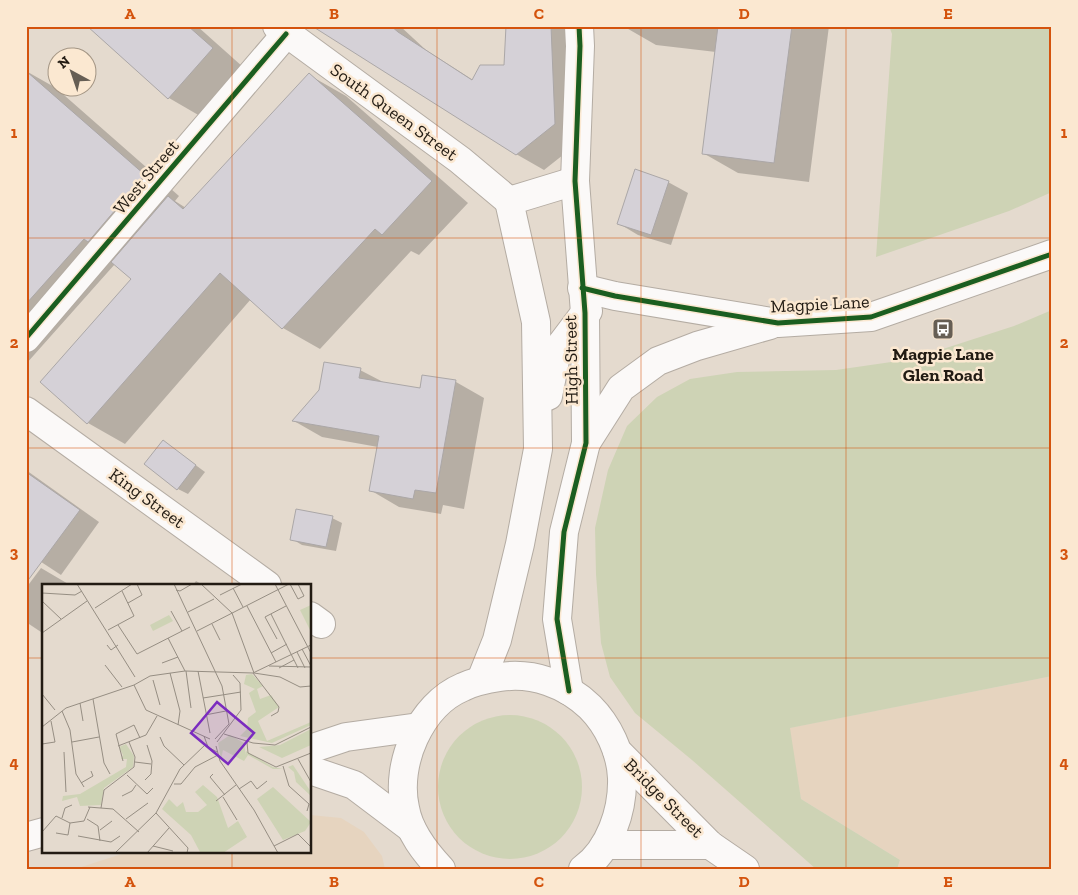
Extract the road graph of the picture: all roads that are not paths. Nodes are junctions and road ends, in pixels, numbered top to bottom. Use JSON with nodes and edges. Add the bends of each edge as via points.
{"nodes":[{"id":1,"x":579,"y":26,"type":"edge"},
{"id":2,"x":281,"y":30,"type":"edge"},
{"id":3,"x":575,"y":181,"type":"junction"},
{"id":4,"x":509,"y":201,"type":"junction"},
{"id":5,"x":1052,"y":254,"type":"edge"},
{"id":6,"x":583,"y":300,"type":"junction"},
{"id":7,"x":778,"y":323,"type":"junction"},
{"id":8,"x":26,"y":338,"type":"edge"},
{"id":9,"x":26,"y":411,"type":"edge"},
{"id":10,"x":586,"y":443,"type":"junction"},
{"id":11,"x":538,"y":449,"type":"junction"},
{"id":12,"x":266,"y":584,"type":"edge"},
{"id":13,"x":481,"y":680,"type":"junction"},
{"id":14,"x":569,"y":690,"type":"junction"},
{"id":15,"x":419,"y":727,"type":"junction"},
{"id":16,"x":311,"y":749,"type":"edge"},
{"id":17,"x":617,"y":751,"type":"junction"},
{"id":18,"x":311,"y":770,"type":"edge"},
{"id":19,"x":411,"y":828,"type":"junction"},
{"id":20,"x":42,"y":833,"type":"edge"},
{"id":21,"x":26,"y":837,"type":"edge"},
{"id":22,"x":605,"y":845,"type":"junction"},
{"id":23,"x":710,"y":845,"type":"junction"},
{"id":24,"x":430,"y":863,"type":"edge"},
{"id":25,"x":583,"y":869,"type":"edge"},
{"id":26,"x":745,"y":869,"type":"edge"}],
"edges":[{"from":1,"to":3,"type":"street","name":"High Street"},
{"from":2,"to":4,"type":"street","name":"South Queen Street","via":[[460,160]]},
{"from":2,"to":8,"type":"street","name":"West Street"},
{"from":3,"to":4,"type":"street"},
{"from":3,"to":6,"type":"street","name":"High Street"},
{"from":4,"to":11,"type":"street","name":"High Street","via":[[536,322]]},
{"from":5,"to":7,"type":"street","name":"Magpie Lane","via":[[871,317]]},
{"from":6,"to":7,"type":"street","name":"Magpie Lane","via":[[615,296]]},
{"from":6,"to":10,"type":"street","name":"High Street"},
{"from":6,"to":11,"type":"street","via":[[557,350]]},
{"from":7,"to":10,"type":"street","name":"Magpie Lane","via":[[697,346],[658,361],[621,388]]},
{"from":9,"to":12,"type":"street","name":"King Street"},
{"from":10,"to":14,"type":"street","name":"High Street","via":[[564,532],[557,619]]},
{"from":11,"to":13,"type":"street","name":"High Street","via":[[499,631]]},
{"from":13,"to":14,"type":"street","via":[[516,675],[544,679]]},
{"from":13,"to":15,"type":"street","via":[[461,687],[438,704]]},
{"from":14,"to":17,"type":"street","via":[[596,713]]},
{"from":15,"to":16,"type":"street","via":[[346,738]]},
{"from":15,"to":19,"type":"street","via":[[406,757],[402,789]]},
{"from":17,"to":22,"type":"street","via":[[622,792],[616,819]]},
{"from":17,"to":23,"type":"street","name":"Bridge Street"},
{"from":18,"to":19,"type":"street","via":[[354,785]]},
{"from":19,"to":24,"type":"street"},
{"from":20,"to":21,"type":"street"},
{"from":22,"to":23,"type":"street","name":"Bridge Street"},
{"from":22,"to":25,"type":"street"},
{"from":23,"to":26,"type":"street","name":"Bridge Street"}]}
